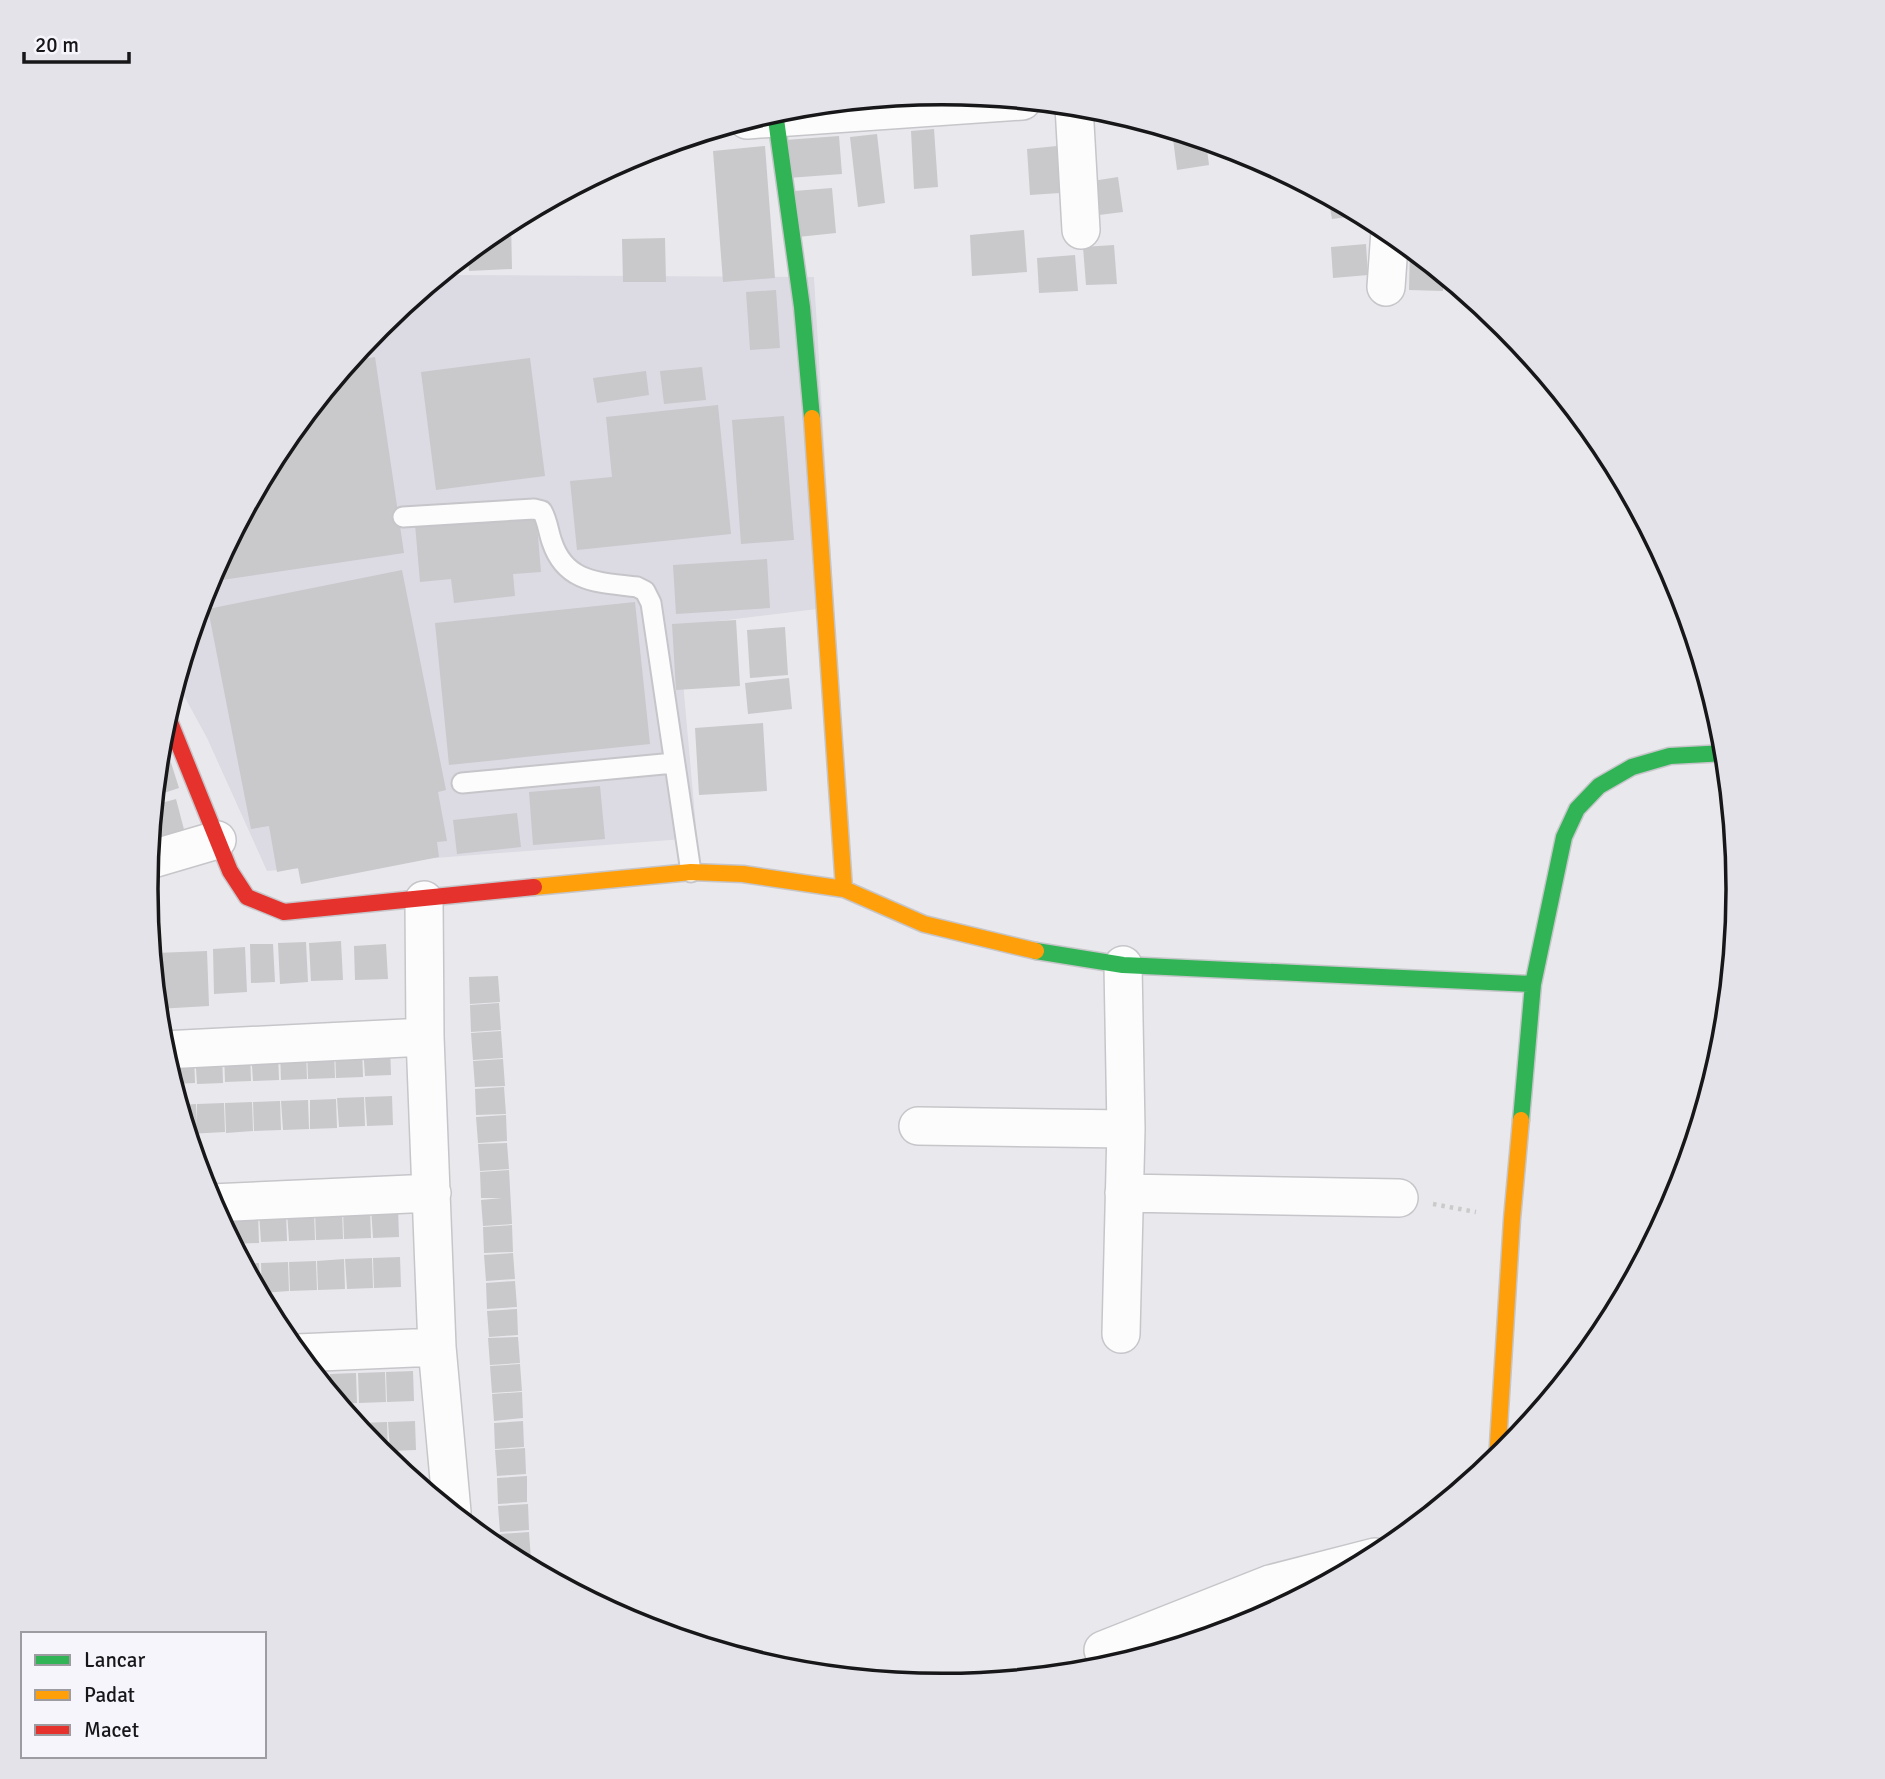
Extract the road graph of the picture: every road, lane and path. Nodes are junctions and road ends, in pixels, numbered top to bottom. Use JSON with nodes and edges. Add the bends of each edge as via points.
{"nodes":[{"id":1,"x":952,"y":105,"type":"edge"},
{"id":2,"x":836,"y":113,"type":"edge"},
{"id":3,"x":1075,"y":117,"type":"edge"},
{"id":4,"x":767,"y":125,"type":"edge"},
{"id":5,"x":1081,"y":230,"type":"dead end"},
{"id":6,"x":1389,"y":245,"type":"edge"},
{"id":7,"x":1386,"y":287,"type":"dead end"},
{"id":8,"x":403,"y":517,"type":"dead end"},
{"id":9,"x":174,"y":732,"type":"edge"},
{"id":10,"x":1715,"y":754,"type":"edge"},
{"id":11,"x":674,"y":763,"type":"junction"},
{"id":12,"x":462,"y":783,"type":"dead end"},
{"id":13,"x":217,"y":840,"type":"junction"},
{"id":14,"x":159,"y":857,"type":"edge"},
{"id":15,"x":691,"y":872,"type":"junction"},
{"id":16,"x":844,"y":889,"type":"junction"},
{"id":17,"x":424,"y":900,"type":"junction"},
{"id":18,"x":1124,"y":965,"type":"junction"},
{"id":19,"x":1533,"y":984,"type":"junction"},
{"id":20,"x":425,"y":1037,"type":"junction"},
{"id":21,"x":175,"y":1049,"type":"edge"},
{"id":22,"x":918,"y":1126,"type":"dead end"},
{"id":23,"x":1126,"y":1129,"type":"junction"},
{"id":24,"x":432,"y":1192,"type":"junction"},
{"id":25,"x":1124,"y":1193,"type":"junction"},
{"id":26,"x":1399,"y":1198,"type":"joint"},
{"id":27,"x":224,"y":1202,"type":"edge"},
{"id":28,"x":1512,"y":1219,"type":"junction"},
{"id":29,"x":1121,"y":1334,"type":"dead end"},
{"id":30,"x":437,"y":1347,"type":"junction"},
{"id":31,"x":310,"y":1352,"type":"edge"},
{"id":32,"x":1498,"y":1443,"type":"edge"},
{"id":33,"x":447,"y":1497,"type":"edge"},
{"id":34,"x":1340,"y":1566,"type":"edge"},
{"id":35,"x":1103,"y":1650,"type":"dead end"}],
"edges":[{"from":1,"to":2,"type":"street"},
{"from":3,"to":5,"type":"street"},
{"from":4,"to":16,"type":"street","via":[[805,346]]},
{"from":6,"to":7,"type":"street"},
{"from":8,"to":11,"type":"lane","via":[[542,511],[561,562],[576,576],[645,592],[651,603]]},
{"from":9,"to":13,"type":"street"},
{"from":10,"to":19,"type":"street","via":[[1670,756],[1632,767],[1599,786],[1577,809],[1564,838]]},
{"from":11,"to":12,"type":"lane"},
{"from":11,"to":15,"type":"lane"},
{"from":13,"to":14,"type":"street"},
{"from":13,"to":17,"type":"street","via":[[247,897],[284,912]]},
{"from":15,"to":16,"type":"street","via":[[743,874]]},
{"from":15,"to":17,"type":"street"},
{"from":16,"to":18,"type":"street","via":[[924,924],[1016,948]]},
{"from":17,"to":20,"type":"street"},
{"from":18,"to":19,"type":"street"},
{"from":18,"to":23,"type":"street"},
{"from":19,"to":28,"type":"street"},
{"from":20,"to":21,"type":"street"},
{"from":20,"to":24,"type":"street"},
{"from":22,"to":23,"type":"street"},
{"from":23,"to":25,"type":"street"},
{"from":24,"to":27,"type":"street"},
{"from":24,"to":30,"type":"street"},
{"from":25,"to":26,"type":"street"},
{"from":25,"to":29,"type":"street"},
{"from":26,"to":28,"type":"path"},
{"from":28,"to":32,"type":"street"},
{"from":30,"to":31,"type":"street"},
{"from":30,"to":33,"type":"street"},
{"from":34,"to":35,"type":"street","via":[[1270,1584]]}]}
